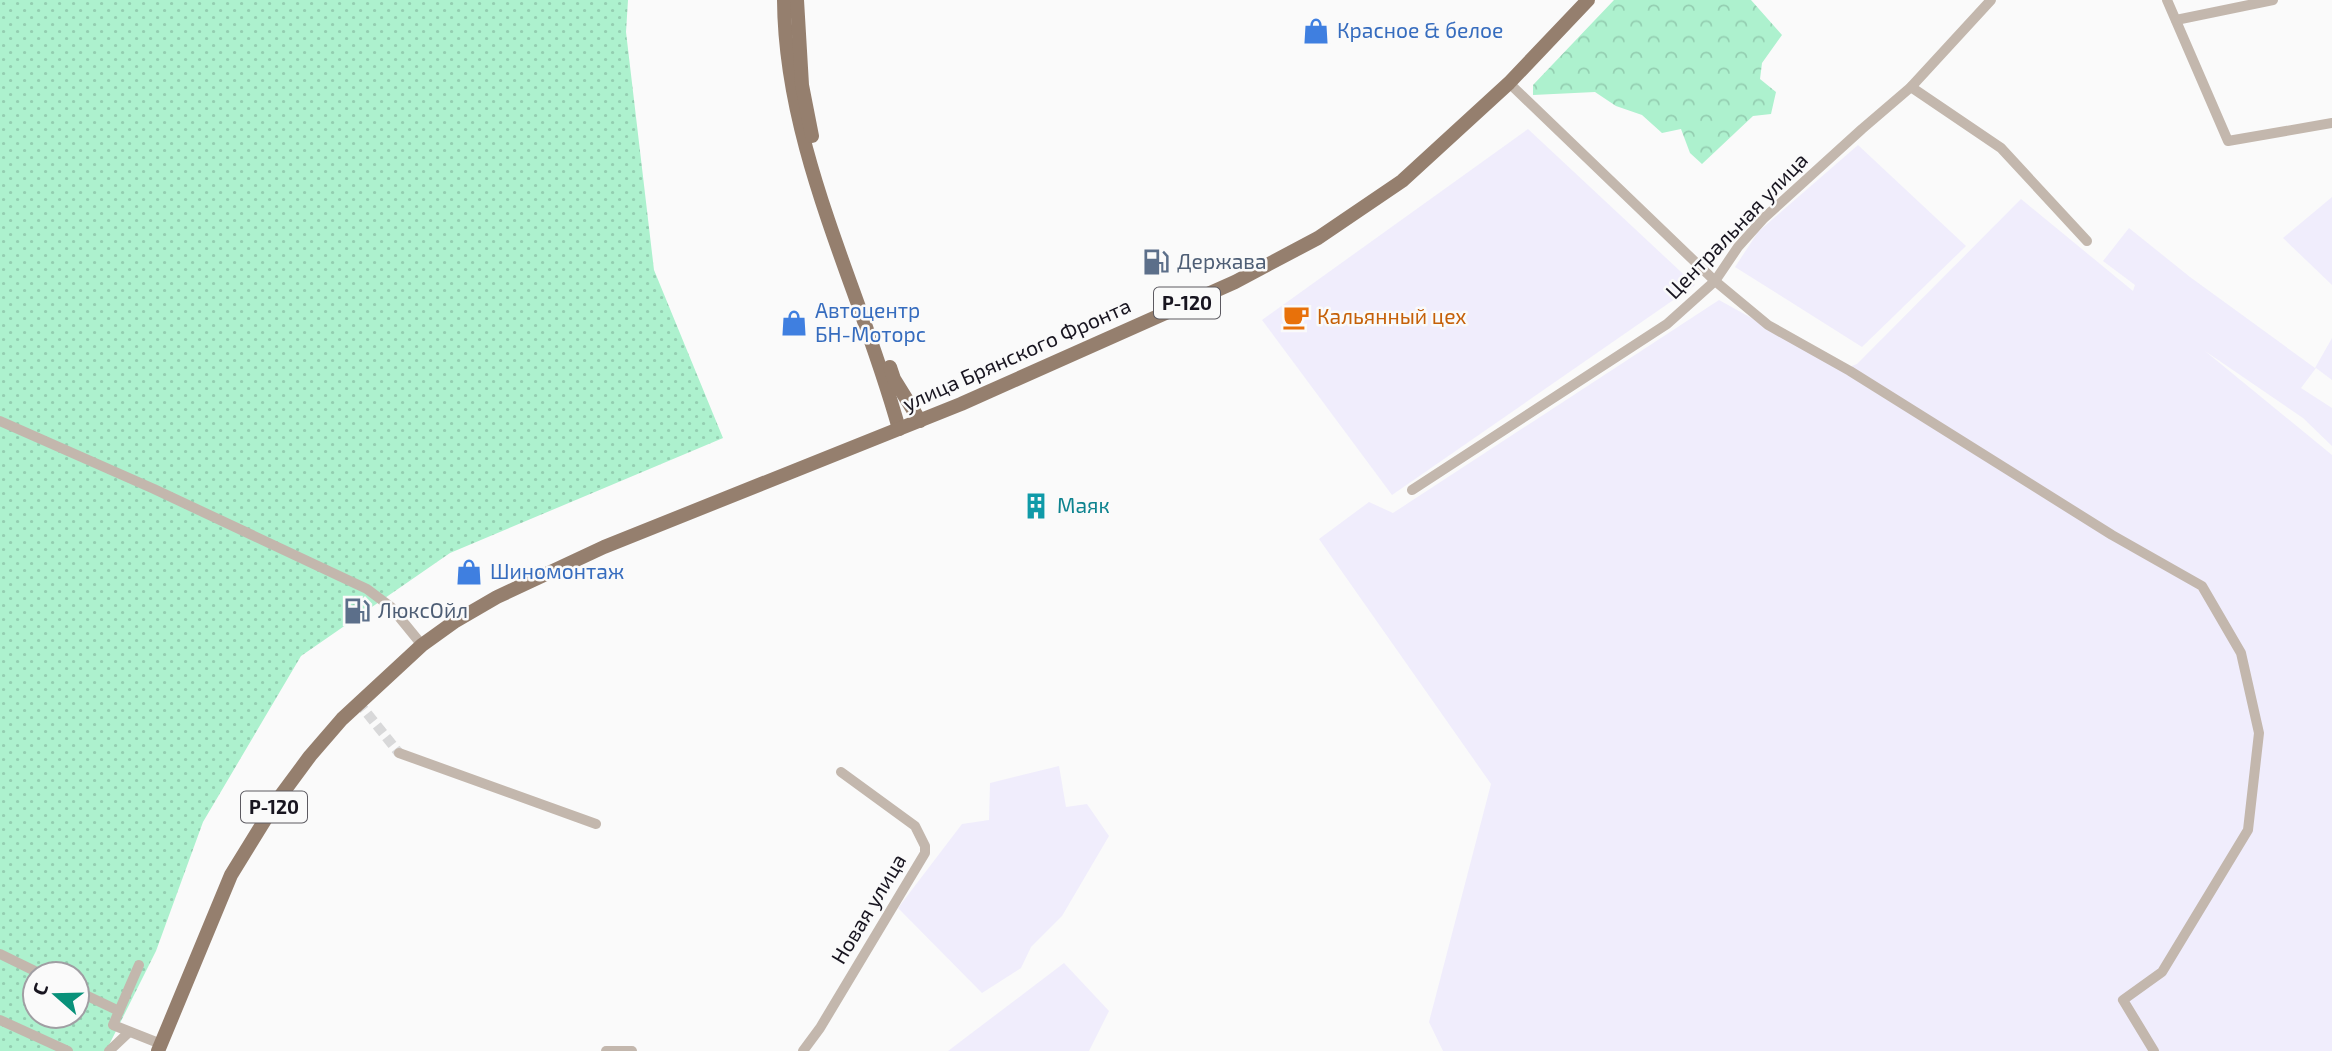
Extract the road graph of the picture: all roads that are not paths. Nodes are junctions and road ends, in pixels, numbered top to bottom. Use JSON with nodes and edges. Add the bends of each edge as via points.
{"nodes":[{"id":1,"x":784,"y":0,"type":"edge"},
{"id":2,"x":797,"y":0,"type":"edge"},
{"id":3,"x":1588,"y":0,"type":"edge"},
{"id":4,"x":1991,"y":0,"type":"edge"},
{"id":5,"x":2167,"y":0,"type":"edge"},
{"id":6,"x":2268,"y":1,"type":"edge"},
{"id":7,"x":2176,"y":20,"type":"junction"},
{"id":8,"x":1509,"y":83,"type":"junction"},
{"id":9,"x":1911,"y":87,"type":"junction"},
{"id":10,"x":2332,"y":123,"type":"edge"},
{"id":11,"x":2087,"y":241,"type":"dead end"},
{"id":12,"x":1715,"y":281,"type":"junction"},
{"id":13,"x":0,"y":421,"type":"edge"},
{"id":14,"x":920,"y":421,"type":"junction"},
{"id":15,"x":899,"y":429,"type":"junction"},
{"id":16,"x":1412,"y":490,"type":"dead end"},
{"id":17,"x":422,"y":645,"type":"junction"},
{"id":18,"x":398,"y":753,"type":"tunnel mouth"},
{"id":19,"x":841,"y":772,"type":"dead end"},
{"id":20,"x":596,"y":824,"type":"dead end"},
{"id":21,"x":0,"y":954,"type":"edge"},
{"id":22,"x":21,"y":964,"type":"edge"},
{"id":23,"x":139,"y":965,"type":"dead end"},
{"id":24,"x":91,"y":998,"type":"edge"},
{"id":25,"x":119,"y":1011,"type":"junction"},
{"id":26,"x":0,"y":1020,"type":"edge"},
{"id":27,"x":129,"y":1032,"type":"junction"},
{"id":28,"x":160,"y":1048,"type":"edge"},
{"id":29,"x":68,"y":1051,"type":"edge"},
{"id":30,"x":109,"y":1051,"type":"edge"},
{"id":31,"x":606,"y":1051,"type":"edge"},
{"id":32,"x":632,"y":1051,"type":"edge"},
{"id":33,"x":803,"y":1051,"type":"edge"},
{"id":34,"x":2154,"y":1051,"type":"edge"}],
"edges":[{"from":1,"to":15,"type":"main road","via":[[806,148]]},
{"from":2,"to":14,"type":"main road","via":[[802,85],[813,144],[894,379]]},
{"from":3,"to":8,"type":"main road","name":"улица Брянского Фронта","number":"Р-120"},
{"from":4,"to":9,"type":"street","name":"Центральная улица"},
{"from":5,"to":7,"type":"street"},
{"from":6,"to":7,"type":"street"},
{"from":7,"to":10,"type":"street","via":[[2228,141]]},
{"from":8,"to":12,"type":"street"},
{"from":8,"to":14,"type":"main road","name":"улица Брянского Фронта","number":"Р-120","via":[[1402,181],[1318,238],[1235,282]]},
{"from":9,"to":11,"type":"street","via":[[2001,148]]},
{"from":9,"to":12,"type":"street","name":"Центральная улица","via":[[1765,218]]},
{"from":12,"to":16,"type":"street","name":"Центральная улица","via":[[1667,324]]},
{"from":12,"to":34,"type":"street","via":[[1768,325],[2202,586],[2241,653],[2259,733],[2248,830],[2162,972],[2123,1000]]},
{"from":13,"to":17,"type":"street","via":[[367,589],[391,607]]},
{"from":14,"to":15,"type":"main road","name":"улица Брянского Фронта","number":"Р-120"},
{"from":15,"to":17,"type":"main road","number":"Р-120","via":[[604,547],[497,597]]},
{"from":17,"to":28,"type":"main road","number":"Р-120","via":[[342,719],[276,802],[231,875]]},
{"from":18,"to":20,"type":"street"},
{"from":19,"to":33,"type":"street","name":"Новая улица","via":[[915,826],[925,853]]},
{"from":21,"to":22,"type":"street"},
{"from":23,"to":25,"type":"street"},
{"from":24,"to":25,"type":"street"},
{"from":25,"to":27,"type":"street","via":[[113,1025]]},
{"from":26,"to":29,"type":"street"},
{"from":27,"to":28,"type":"street"},
{"from":27,"to":30,"type":"street"},
{"from":31,"to":32,"type":"street"}]}
